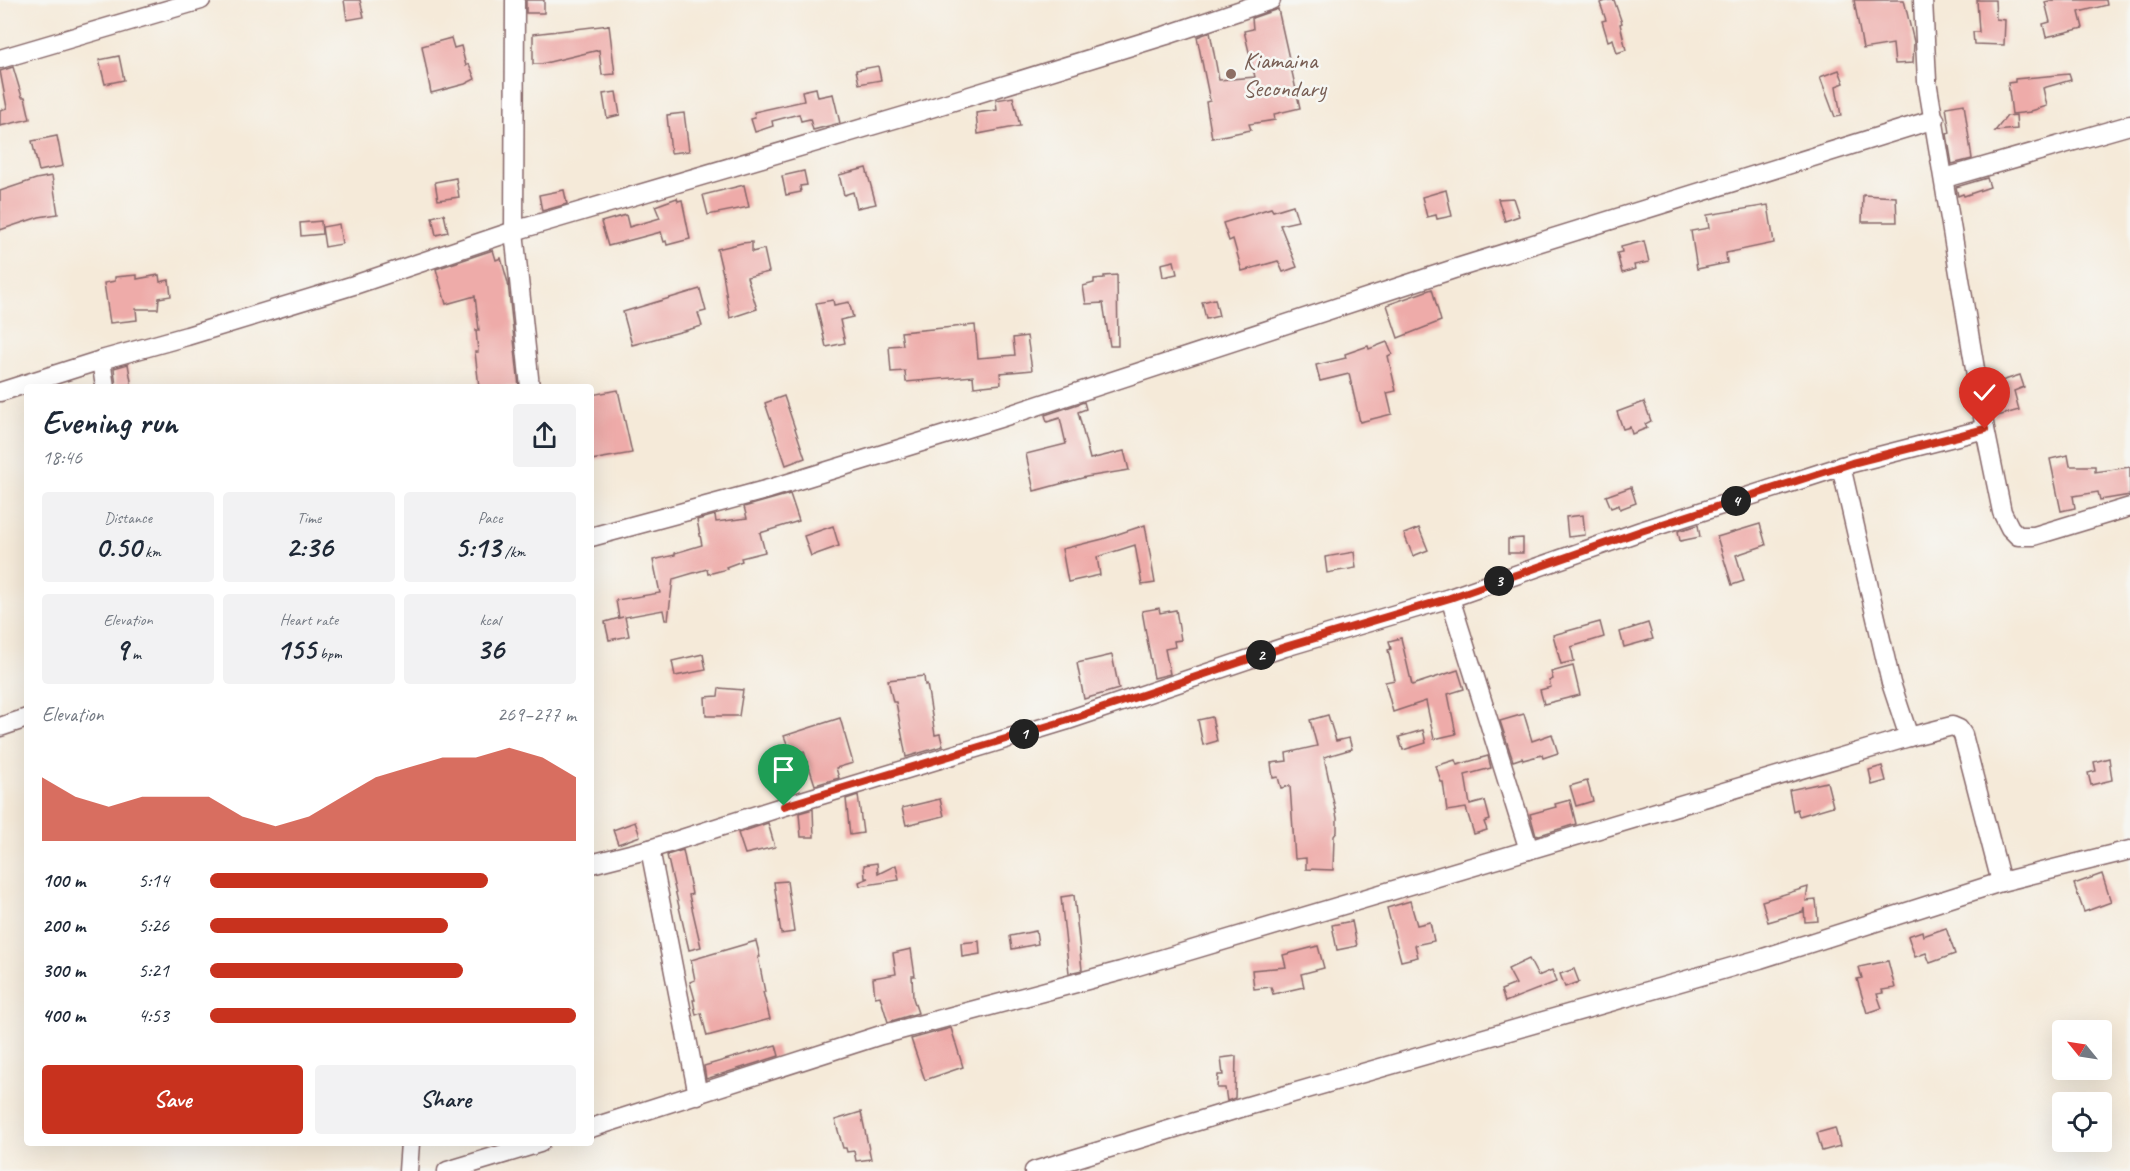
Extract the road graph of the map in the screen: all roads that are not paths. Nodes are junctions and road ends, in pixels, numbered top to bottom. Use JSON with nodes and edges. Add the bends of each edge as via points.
{"nodes":[{"id":1,"x":201,"y":0,"type":"edge"},
{"id":2,"x":515,"y":0,"type":"edge"},
{"id":3,"x":1271,"y":0,"type":"edge"},
{"id":4,"x":1923,"y":0,"type":"edge"},
{"id":5,"x":0,"y":59,"type":"edge"},
{"id":6,"x":1935,"y":119,"type":"junction"},
{"id":7,"x":2130,"y":125,"type":"edge"},
{"id":8,"x":1945,"y":178,"type":"junction"},
{"id":9,"x":514,"y":231,"type":"junction"},
{"id":10,"x":101,"y":360,"type":"junction"},
{"id":11,"x":24,"y":384,"type":"edge"},
{"id":12,"x":25,"y":384,"type":"edge"},
{"id":13,"x":105,"y":384,"type":"edge"},
{"id":14,"x":530,"y":384,"type":"edge"},
{"id":15,"x":0,"y":392,"type":"edge"},
{"id":16,"x":1985,"y":429,"type":"junction"},
{"id":17,"x":1841,"y":466,"type":"junction"},
{"id":18,"x":2130,"y":507,"type":"edge"},
{"id":19,"x":594,"y":536,"type":"edge"},
{"id":20,"x":1450,"y":598,"type":"junction"},
{"id":21,"x":24,"y":719,"type":"edge"},
{"id":22,"x":0,"y":727,"type":"edge"},
{"id":23,"x":1909,"y":737,"type":"junction"},
{"id":24,"x":650,"y":849,"type":"junction"},
{"id":25,"x":1529,"y":850,"type":"junction"},
{"id":26,"x":2130,"y":850,"type":"edge"},
{"id":27,"x":594,"y":863,"type":"edge"},
{"id":28,"x":2001,"y":882,"type":"junction"},
{"id":29,"x":698,"y":1095,"type":"junction"},
{"id":30,"x":594,"y":1127,"type":"edge"},
{"id":31,"x":410,"y":1146,"type":"edge"},
{"id":32,"x":530,"y":1146,"type":"edge"},
{"id":33,"x":408,"y":1171,"type":"edge"},
{"id":34,"x":447,"y":1171,"type":"edge"},
{"id":35,"x":1034,"y":1171,"type":"edge"}],
"edges":[{"from":1,"to":5,"type":"street"},
{"from":2,"to":9,"type":"street"},
{"from":3,"to":9,"type":"street","via":[[918,112]]},
{"from":4,"to":6,"type":"street","via":[[1927,81]]},
{"from":6,"to":8,"type":"street"},
{"from":6,"to":19,"type":"street","via":[[1457,268],[1000,418],[769,489]]},
{"from":7,"to":8,"type":"street"},
{"from":8,"to":16,"type":"street"},
{"from":9,"to":10,"type":"street","via":[[354,285]]},
{"from":9,"to":14,"type":"street"},
{"from":10,"to":12,"type":"street"},
{"from":10,"to":13,"type":"street"},
{"from":11,"to":15,"type":"street"},
{"from":16,"to":17,"type":"street"},
{"from":16,"to":18,"type":"street","via":[[2002,512],[2018,536],[2034,536]]},
{"from":17,"to":20,"type":"street"},
{"from":17,"to":23,"type":"street","via":[[1891,683]]},
{"from":20,"to":24,"type":"street"},
{"from":20,"to":25,"type":"street"},
{"from":21,"to":22,"type":"street"},
{"from":23,"to":25,"type":"street"},
{"from":23,"to":28,"type":"street","via":[[1952,726],[1963,735]]},
{"from":24,"to":27,"type":"street"},
{"from":24,"to":29,"type":"street"},
{"from":25,"to":29,"type":"street","via":[[1121,971],[881,1035]]},
{"from":26,"to":28,"type":"street"},
{"from":28,"to":35,"type":"street","via":[[1760,959]]},
{"from":29,"to":30,"type":"street"},
{"from":31,"to":33,"type":"street"},
{"from":32,"to":34,"type":"street"}]}
